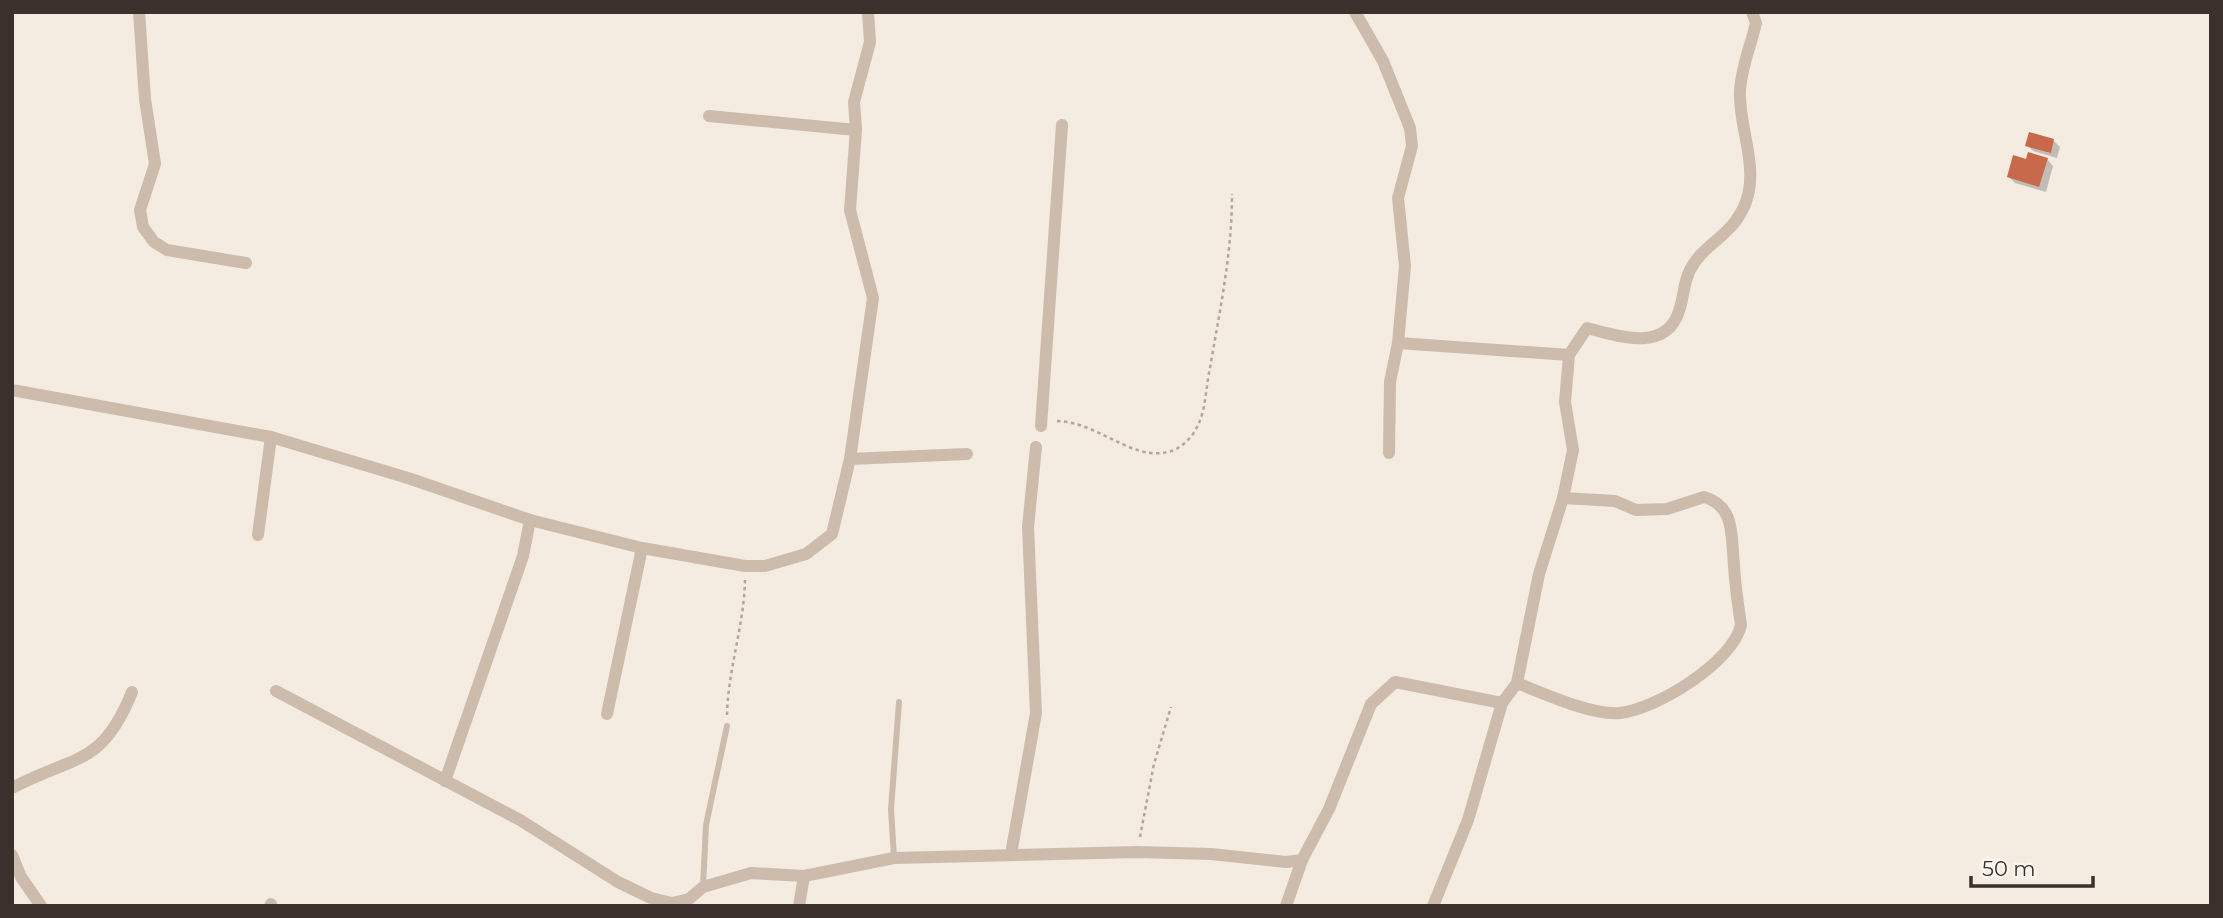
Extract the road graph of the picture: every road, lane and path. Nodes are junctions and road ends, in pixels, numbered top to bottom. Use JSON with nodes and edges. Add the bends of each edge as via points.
{"nodes":[{"id":1,"x":139,"y":12,"type":"edge"},
{"id":2,"x":868,"y":12,"type":"edge"},
{"id":3,"x":1355,"y":12,"type":"edge"},
{"id":4,"x":1752,"y":12,"type":"edge"},
{"id":5,"x":709,"y":116,"type":"dead end"},
{"id":6,"x":1062,"y":125,"type":"dead end"},
{"id":7,"x":856,"y":130,"type":"junction"},
{"id":8,"x":1232,"y":194,"type":"dead end"},
{"id":9,"x":246,"y":263,"type":"dead end"},
{"id":10,"x":1398,"y":344,"type":"junction"},
{"id":11,"x":1569,"y":355,"type":"junction"},
{"id":12,"x":12,"y":390,"type":"edge"},
{"id":13,"x":1041,"y":426,"type":"joint"},
{"id":14,"x":271,"y":437,"type":"junction"},
{"id":15,"x":1036,"y":447,"type":"dead end"},
{"id":16,"x":1390,"y":453,"type":"dead end"},
{"id":17,"x":967,"y":454,"type":"dead end"},
{"id":18,"x":850,"y":460,"type":"junction"},
{"id":19,"x":1563,"y":498,"type":"junction"},
{"id":20,"x":530,"y":520,"type":"junction"},
{"id":21,"x":258,"y":535,"type":"dead end"},
{"id":22,"x":642,"y":548,"type":"junction"},
{"id":23,"x":745,"y":566,"type":"junction"},
{"id":24,"x":1517,"y":683,"type":"junction"},
{"id":25,"x":276,"y":691,"type":"dead end"},
{"id":26,"x":132,"y":692,"type":"dead end"},
{"id":27,"x":899,"y":702,"type":"dead end"},
{"id":28,"x":1502,"y":703,"type":"junction"},
{"id":29,"x":1171,"y":707,"type":"dead end"},
{"id":30,"x":607,"y":714,"type":"dead end"},
{"id":31,"x":726,"y":726,"type":"joint"},
{"id":32,"x":445,"y":780,"type":"junction"},
{"id":33,"x":12,"y":788,"type":"edge"},
{"id":34,"x":1137,"y":852,"type":"junction"},
{"id":35,"x":1010,"y":854,"type":"junction"},
{"id":36,"x":12,"y":855,"type":"edge"},
{"id":37,"x":894,"y":859,"type":"junction"},
{"id":38,"x":1302,"y":860,"type":"junction"},
{"id":39,"x":804,"y":876,"type":"junction"},
{"id":40,"x":703,"y":887,"type":"junction"},
{"id":41,"x":684,"y":904,"type":"edge"},
{"id":42,"x":41,"y":906,"type":"edge"},
{"id":43,"x":799,"y":906,"type":"edge"},
{"id":44,"x":1286,"y":906,"type":"edge"},
{"id":45,"x":1433,"y":906,"type":"edge"}],
"edges":[{"from":1,"to":9,"type":"street","via":[[155,164],[140,210],[143,227],[167,250]]},
{"from":2,"to":7,"type":"street","via":[[870,42],[854,102]]},
{"from":3,"to":10,"type":"street","via":[[1383,61],[1410,128],[1412,146],[1398,198],[1405,266]]},
{"from":4,"to":11,"type":"street","via":[[1756,23],[1740,93],[1749,160],[1748,197],[1737,221],[1692,265],[1679,312],[1664,333],[1646,340],[1587,328]]},
{"from":5,"to":7,"type":"street"},
{"from":6,"to":13,"type":"street"},
{"from":7,"to":18,"type":"street","via":[[850,210],[873,298]]},
{"from":8,"to":13,"type":"path","via":[[1225,293],[1199,424],[1186,443],[1163,453],[1149,452],[1076,421]]},
{"from":10,"to":11,"type":"street"},
{"from":10,"to":16,"type":"street","via":[[1390,382]]},
{"from":11,"to":19,"type":"street","via":[[1565,402],[1573,450]]},
{"from":12,"to":14,"type":"street"},
{"from":14,"to":20,"type":"street"},
{"from":14,"to":21,"type":"street"},
{"from":15,"to":35,"type":"street","via":[[1028,527],[1036,713]]},
{"from":17,"to":18,"type":"street"},
{"from":18,"to":23,"type":"street","via":[[832,534],[806,554],[765,566]]},
{"from":19,"to":24,"type":"street","via":[[1539,574]]},
{"from":19,"to":24,"type":"street","via":[[1615,501],[1636,510],[1667,509],[1703,497],[1721,505],[1733,536],[1739,634],[1708,669],[1658,700],[1619,713],[1556,701]]},
{"from":20,"to":22,"type":"street"},
{"from":20,"to":32,"type":"street","via":[[523,556]]},
{"from":22,"to":23,"type":"street"},
{"from":22,"to":30,"type":"street"},
{"from":23,"to":31,"type":"path","via":[[744,603],[727,683]]},
{"from":24,"to":28,"type":"street"},
{"from":25,"to":32,"type":"street"},
{"from":26,"to":33,"type":"street","via":[[115,727],[95,750]]},
{"from":27,"to":37,"type":"lane","via":[[891,809]]},
{"from":28,"to":38,"type":"street","via":[[1395,682],[1371,704],[1329,810]]},
{"from":28,"to":45,"type":"street","via":[[1468,820]]},
{"from":29,"to":34,"type":"path","via":[[1154,764]]},
{"from":31,"to":40,"type":"lane","via":[[706,825]]},
{"from":32,"to":41,"type":"street","via":[[567,847],[618,882],[651,898]]},
{"from":34,"to":35,"type":"street"},
{"from":34,"to":38,"type":"street"},
{"from":35,"to":37,"type":"street"},
{"from":36,"to":42,"type":"street"},
{"from":37,"to":39,"type":"street"},
{"from":38,"to":44,"type":"street"},
{"from":39,"to":40,"type":"street","via":[[751,873]]},
{"from":39,"to":43,"type":"street"},
{"from":40,"to":41,"type":"street"}]}
